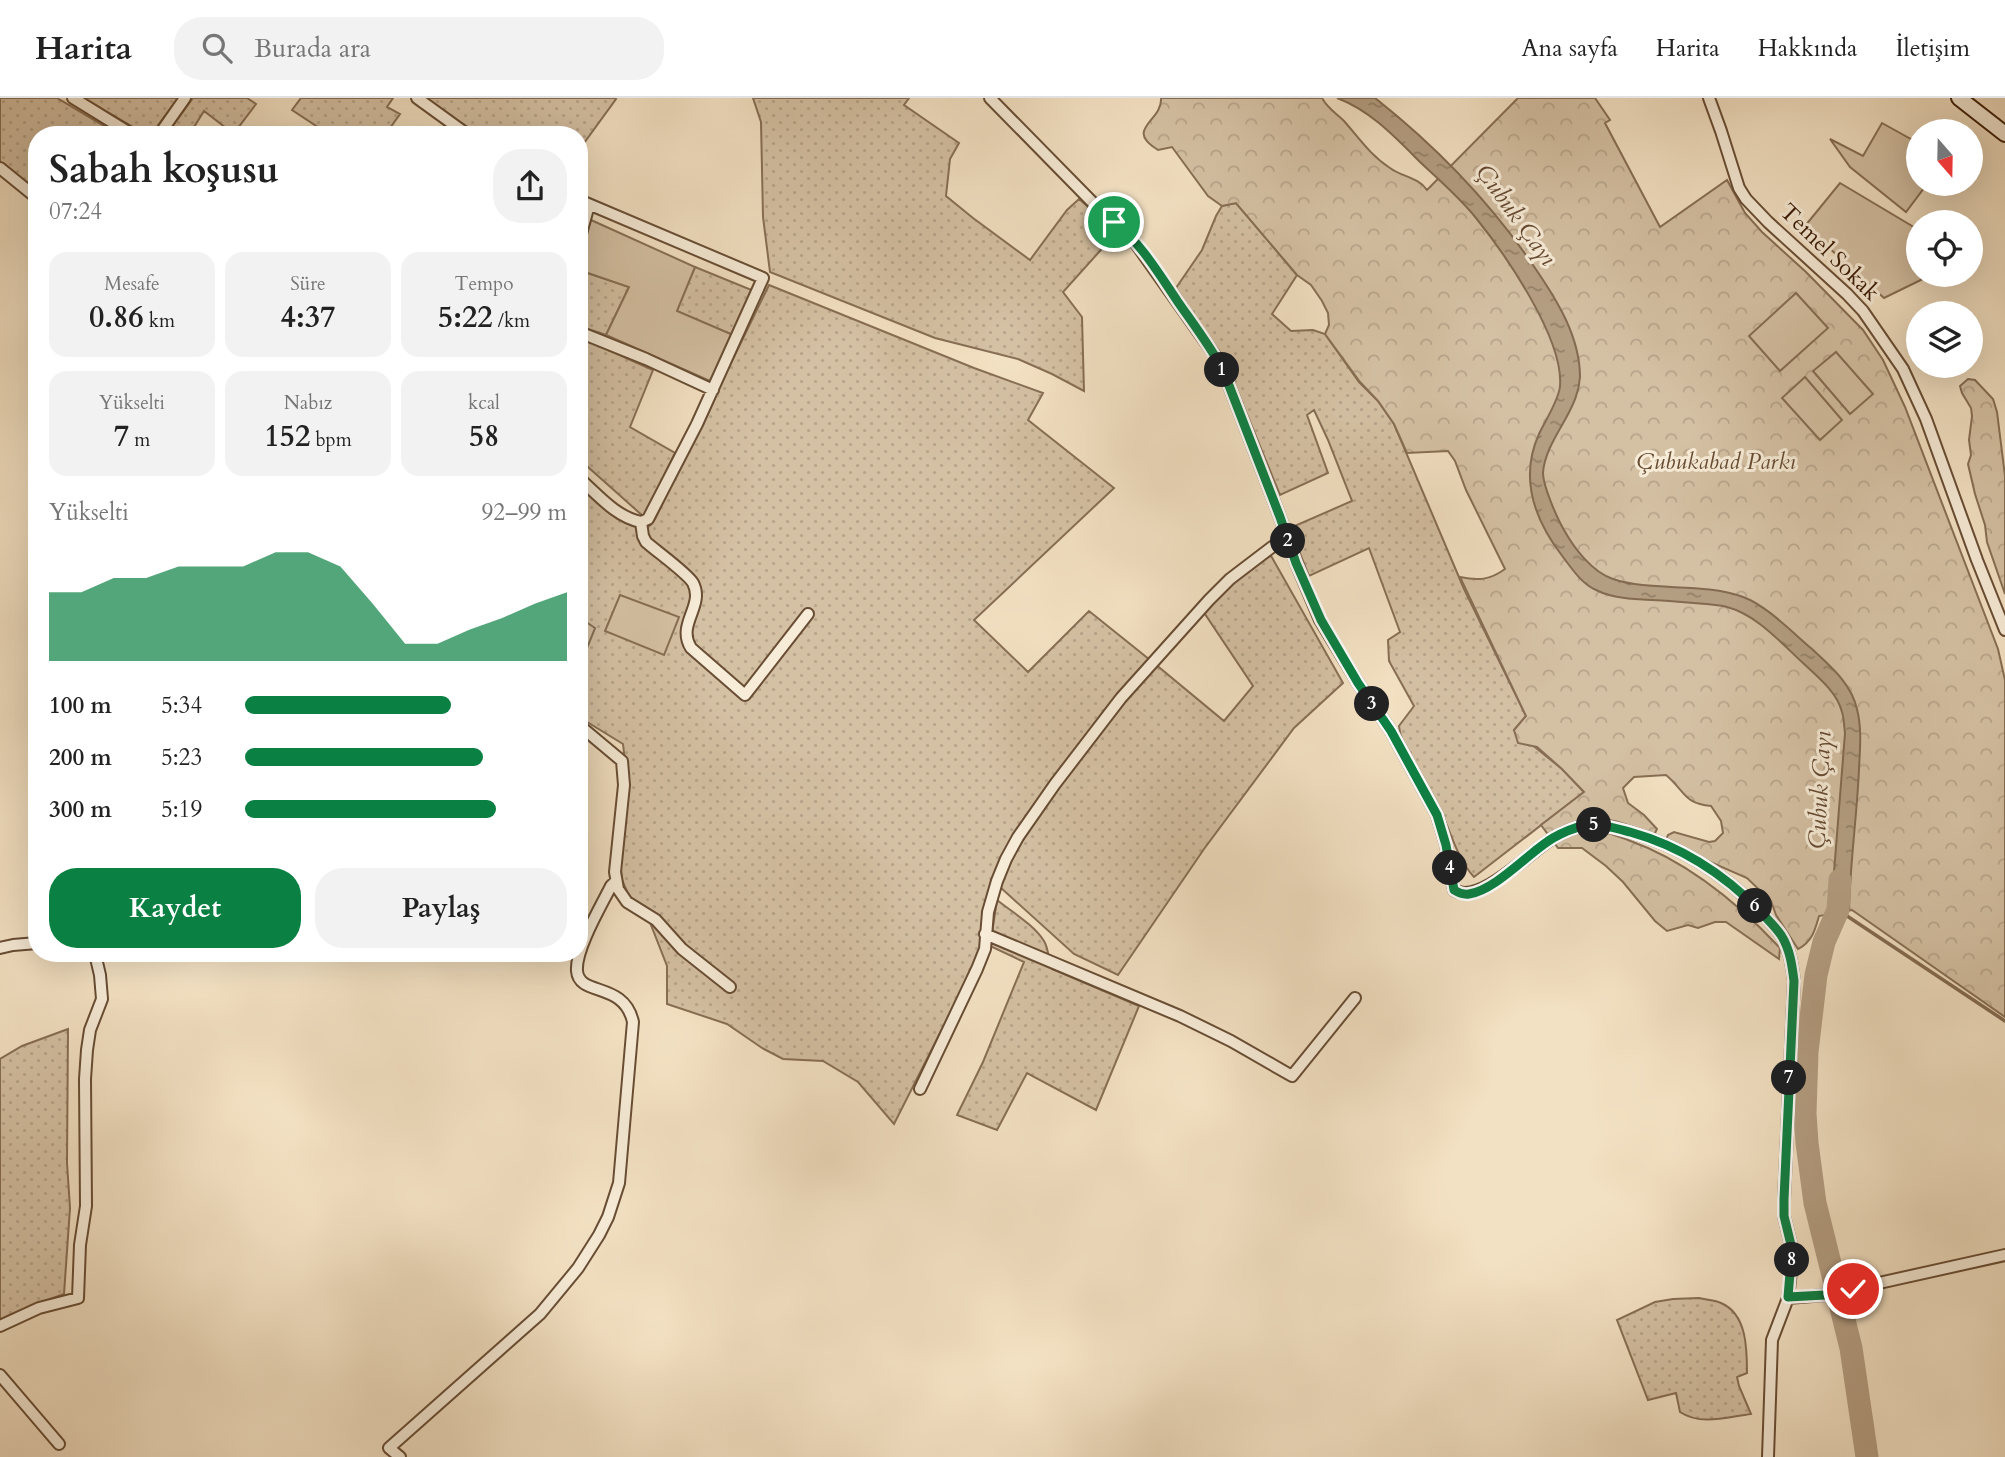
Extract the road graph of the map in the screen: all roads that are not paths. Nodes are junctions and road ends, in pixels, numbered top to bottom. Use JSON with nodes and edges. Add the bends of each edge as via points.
{"nodes":[{"id":1,"x":72,"y":98,"type":"edge"},
{"id":2,"x":185,"y":98,"type":"edge"},
{"id":3,"x":417,"y":98,"type":"edge"},
{"id":4,"x":990,"y":98,"type":"edge"},
{"id":5,"x":1709,"y":98,"type":"edge"},
{"id":6,"x":1959,"y":98,"type":"edge"},
{"id":7,"x":118,"y":126,"type":"edge"},
{"id":8,"x":165,"y":126,"type":"edge"},
{"id":9,"x":456,"y":126,"type":"edge"},
{"id":10,"x":2005,"y":134,"type":"edge"},
{"id":11,"x":0,"y":169,"type":"edge"},
{"id":12,"x":28,"y":191,"type":"edge"},
{"id":13,"x":588,"y":205,"type":"edge"},
{"id":14,"x":588,"y":336,"type":"edge"},
{"id":15,"x":713,"y":390,"type":"junction"},
{"id":16,"x":588,"y":486,"type":"edge"},
{"id":17,"x":641,"y":522,"type":"junction"},
{"id":18,"x":1272,"y":547,"type":"dead end"},
{"id":19,"x":808,"y":614,"type":"dead end"},
{"id":20,"x":2005,"y":631,"type":"edge"},
{"id":21,"x":588,"y":733,"type":"edge"},
{"id":22,"x":616,"y":881,"type":"junction"},
{"id":23,"x":588,"y":934,"type":"edge"},
{"id":24,"x":985,"y":934,"type":"junction"},
{"id":25,"x":28,"y":944,"type":"edge"},
{"id":26,"x":0,"y":948,"type":"edge"},
{"id":27,"x":97,"y":962,"type":"edge"},
{"id":28,"x":578,"y":962,"type":"edge"},
{"id":29,"x":730,"y":987,"type":"dead end"},
{"id":30,"x":1355,"y":998,"type":"dead end"},
{"id":31,"x":920,"y":1089,"type":"dead end"},
{"id":32,"x":2005,"y":1255,"type":"edge"},
{"id":33,"x":1788,"y":1297,"type":"junction"},
{"id":34,"x":0,"y":1326,"type":"edge"},
{"id":35,"x":0,"y":1374,"type":"edge"},
{"id":36,"x":60,"y":1444,"type":"dead end"},
{"id":37,"x":400,"y":1457,"type":"edge"},
{"id":38,"x":1768,"y":1457,"type":"edge"}],
"edges":[{"from":1,"to":7,"type":"street"},
{"from":2,"to":8,"type":"street"},
{"from":3,"to":9,"type":"street"},
{"from":4,"to":33,"type":"street","via":[[1134,241],[1214,354],[1321,620],[1437,815],[1454,890],[1468,895],[1487,887],[1553,838],[1596,825],[1646,837],[1699,861],[1745,896],[1781,935],[1794,981],[1784,1199],[1792,1249]]},
{"from":5,"to":20,"type":"street","name":"Temel Sokak","via":[[1746,199],[1847,294],[1902,369],[1926,419]]},
{"from":6,"to":10,"type":"main road"},
{"from":11,"to":12,"type":"street"},
{"from":13,"to":15,"type":"street","via":[[763,278]]},
{"from":14,"to":15,"type":"street"},
{"from":15,"to":17,"type":"street","via":[[648,519]]},
{"from":16,"to":17,"type":"street","via":[[620,514]]},
{"from":17,"to":19,"type":"street","via":[[646,542],[694,584],[696,595],[686,628],[691,648],[745,695]]},
{"from":18,"to":24,"type":"street","via":[[1209,600],[1072,760],[1006,859]]},
{"from":21,"to":22,"type":"street","via":[[622,761]]},
{"from":22,"to":23,"type":"street"},
{"from":22,"to":29,"type":"street","via":[[627,902],[656,920],[682,949]]},
{"from":24,"to":30,"type":"street","via":[[1180,1016],[1292,1076]]},
{"from":24,"to":31,"type":"street","via":[[977,969]]},
{"from":25,"to":26,"type":"street"},
{"from":27,"to":34,"type":"street","via":[[102,999],[87,1050],[86,1206],[78,1298],[39,1308]]},
{"from":28,"to":37,"type":"street","via":[[579,979],[624,1002],[633,1022],[618,1182],[608,1217],[589,1252],[540,1314],[389,1448]]},
{"from":32,"to":33,"type":"street","via":[[1825,1295]]},
{"from":33,"to":38,"type":"street","via":[[1772,1340]]},
{"from":35,"to":36,"type":"street"}]}
